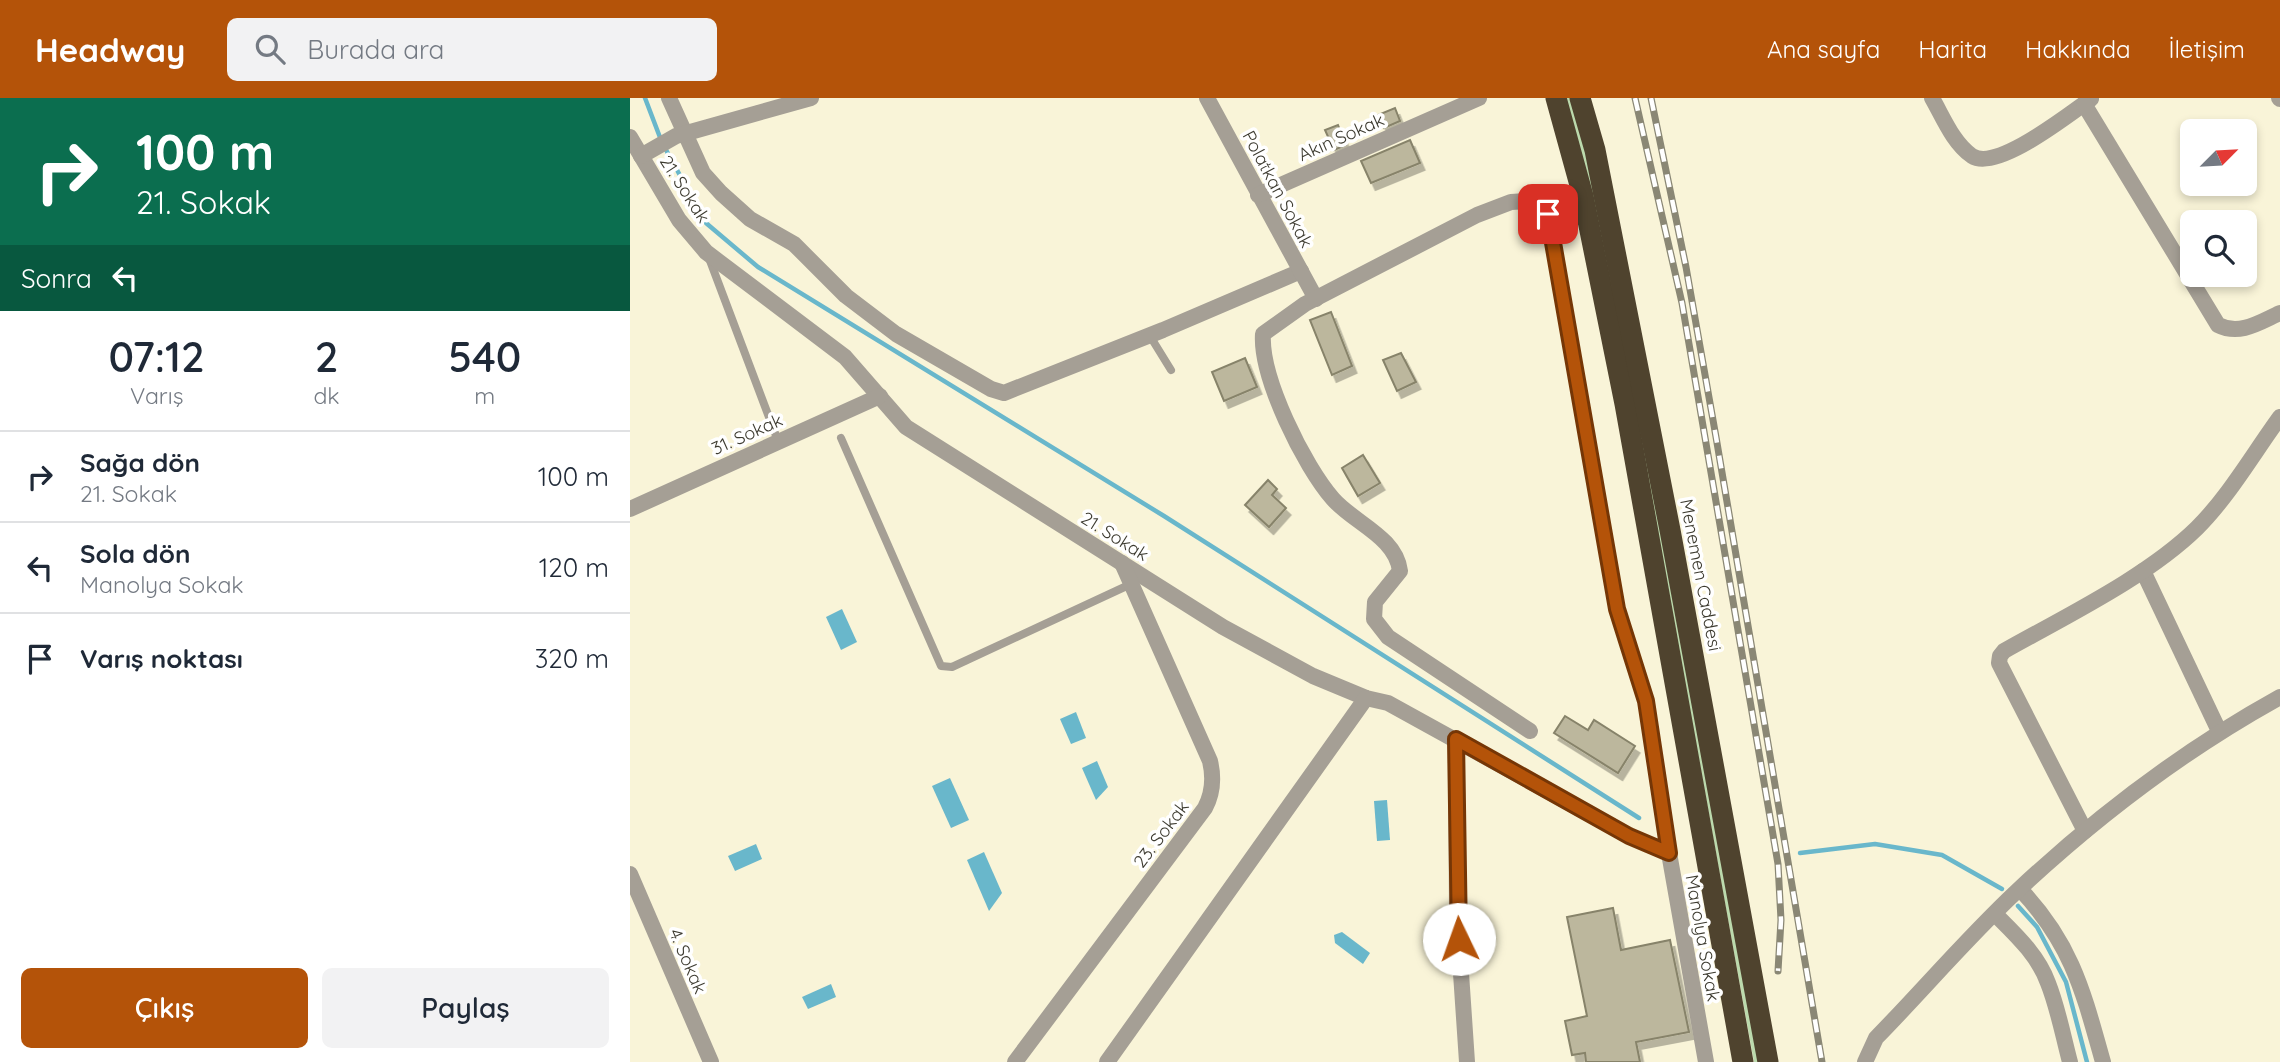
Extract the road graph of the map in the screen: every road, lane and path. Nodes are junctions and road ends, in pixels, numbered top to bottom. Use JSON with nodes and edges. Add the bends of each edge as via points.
{"nodes":[{"id":1,"x":669,"y":98,"type":"edge"},
{"id":2,"x":811,"y":98,"type":"edge"},
{"id":3,"x":1207,"y":98,"type":"edge"},
{"id":4,"x":1479,"y":98,"type":"edge"},
{"id":5,"x":1556,"y":98,"type":"edge"},
{"id":6,"x":1580,"y":98,"type":"edge"},
{"id":7,"x":1932,"y":98,"type":"edge"},
{"id":8,"x":2088,"y":101,"type":"edge"},
{"id":9,"x":680,"y":135,"type":"junction"},
{"id":10,"x":630,"y":137,"type":"edge"},
{"id":11,"x":641,"y":156,"type":"junction"},
{"id":12,"x":1258,"y":195,"type":"junction"},
{"id":13,"x":706,"y":252,"type":"junction"},
{"id":14,"x":1301,"y":271,"type":"junction"},
{"id":15,"x":1316,"y":299,"type":"junction"},
{"id":16,"x":2280,"y":313,"type":"edge"},
{"id":17,"x":1150,"y":336,"type":"junction"},
{"id":18,"x":1171,"y":370,"type":"dead end"},
{"id":19,"x":880,"y":396,"type":"junction"},
{"id":20,"x":2280,"y":417,"type":"edge"},
{"id":21,"x":841,"y":438,"type":"dead end"},
{"id":22,"x":778,"y":441,"type":"junction"},
{"id":23,"x":630,"y":509,"type":"edge"},
{"id":24,"x":1122,"y":563,"type":"junction"},
{"id":25,"x":2143,"y":570,"type":"junction"},
{"id":26,"x":1131,"y":584,"type":"junction"},
{"id":27,"x":2280,"y":697,"type":"edge"},
{"id":28,"x":1366,"y":698,"type":"junction"},
{"id":29,"x":1530,"y":731,"type":"dead end"},
{"id":30,"x":2219,"y":731,"type":"junction"},
{"id":31,"x":1456,"y":739,"type":"junction"},
{"id":32,"x":2085,"y":831,"type":"junction"},
{"id":33,"x":1669,"y":853,"type":"junction"},
{"id":34,"x":630,"y":874,"type":"edge"},
{"id":35,"x":2020,"y":889,"type":"junction"},
{"id":36,"x":1995,"y":914,"type":"junction"},
{"id":37,"x":711,"y":1062,"type":"edge"},
{"id":38,"x":1015,"y":1062,"type":"edge"},
{"id":39,"x":1107,"y":1062,"type":"edge"},
{"id":40,"x":1467,"y":1062,"type":"edge"},
{"id":41,"x":1706,"y":1062,"type":"edge"},
{"id":42,"x":1743,"y":1062,"type":"edge"},
{"id":43,"x":1768,"y":1062,"type":"edge"},
{"id":44,"x":1865,"y":1062,"type":"edge"},
{"id":45,"x":2070,"y":1062,"type":"edge"},
{"id":46,"x":2103,"y":1062,"type":"edge"}],
"edges":[{"from":1,"to":9,"type":"street"},
{"from":2,"to":9,"type":"street"},
{"from":3,"to":12,"type":"street","name":"Polatkan Sokak"},
{"from":4,"to":12,"type":"street","name":"Akın Sokak"},
{"from":5,"to":42,"type":"highway","via":[[1583,196],[1628,417]]},
{"from":6,"to":43,"type":"highway","name":"Menemen Caddesi","via":[[1595,150],[1668,516]]},
{"from":7,"to":8,"type":"street","via":[[1958,142],[1974,158],[1991,159],[2011,152]]},
{"from":8,"to":16,"type":"street","via":[[2218,325],[2233,331]]},
{"from":9,"to":11,"type":"street"},
{"from":9,"to":17,"type":"street","via":[[703,173],[750,219],[794,244],[846,296],[896,334],[991,389],[1004,393]]},
{"from":10,"to":11,"type":"street","name":"21. Sokak"},
{"from":11,"to":13,"type":"street","name":"21. Sokak","via":[[679,220]]},
{"from":12,"to":14,"type":"street","name":"Polatkan Sokak"},
{"from":13,"to":19,"type":"street","name":"21. Sokak","via":[[845,357]]},
{"from":13,"to":22,"type":"lane"},
{"from":14,"to":15,"type":"street","name":"Polatkan Sokak"},
{"from":14,"to":17,"type":"street"},
{"from":15,"to":29,"type":"street","via":[[1263,334],[1262,346],[1268,374],[1305,460],[1333,500],[1390,547],[1398,559],[1399,571],[1375,602],[1374,619],[1388,637]]},
{"from":15,"to":33,"type":"street","name":"Manolya Sokak","via":[[1510,202],[1541,204],[1548,214],[1617,609],[1646,701]]},
{"from":17,"to":18,"type":"lane"},
{"from":19,"to":22,"type":"street","name":"31. Sokak"},
{"from":19,"to":24,"type":"street","name":"21. Sokak","via":[[906,427]]},
{"from":20,"to":25,"type":"street","via":[[2198,527]]},
{"from":21,"to":26,"type":"lane","via":[[941,666],[951,667]]},
{"from":22,"to":23,"type":"street","name":"31. Sokak"},
{"from":24,"to":26,"type":"street","name":"23. Sokak"},
{"from":24,"to":28,"type":"street","name":"21. Sokak","via":[[1223,627],[1313,676]]},
{"from":25,"to":30,"type":"street"},
{"from":25,"to":32,"type":"street","via":[[2004,651],[1998,663]]},
{"from":26,"to":38,"type":"street","name":"23. Sokak","via":[[1210,761],[1211,794]]},
{"from":27,"to":30,"type":"street"},
{"from":28,"to":31,"type":"street","name":"21. Sokak","via":[[1388,703]]},
{"from":28,"to":39,"type":"street"},
{"from":30,"to":32,"type":"street"},
{"from":31,"to":33,"type":"street","name":"21. Sokak","via":[[1629,836]]},
{"from":31,"to":40,"type":"street","via":[[1457,914]]},
{"from":32,"to":35,"type":"street"},
{"from":33,"to":41,"type":"street","name":"Manolya Sokak"},
{"from":34,"to":37,"type":"street","name":"4. Sokak"},
{"from":35,"to":36,"type":"street"},
{"from":35,"to":46,"type":"street","via":[[2052,927],[2077,973]]},
{"from":36,"to":44,"type":"street","via":[[1877,1038]]},
{"from":36,"to":45,"type":"street","via":[[2042,969]]}]}
